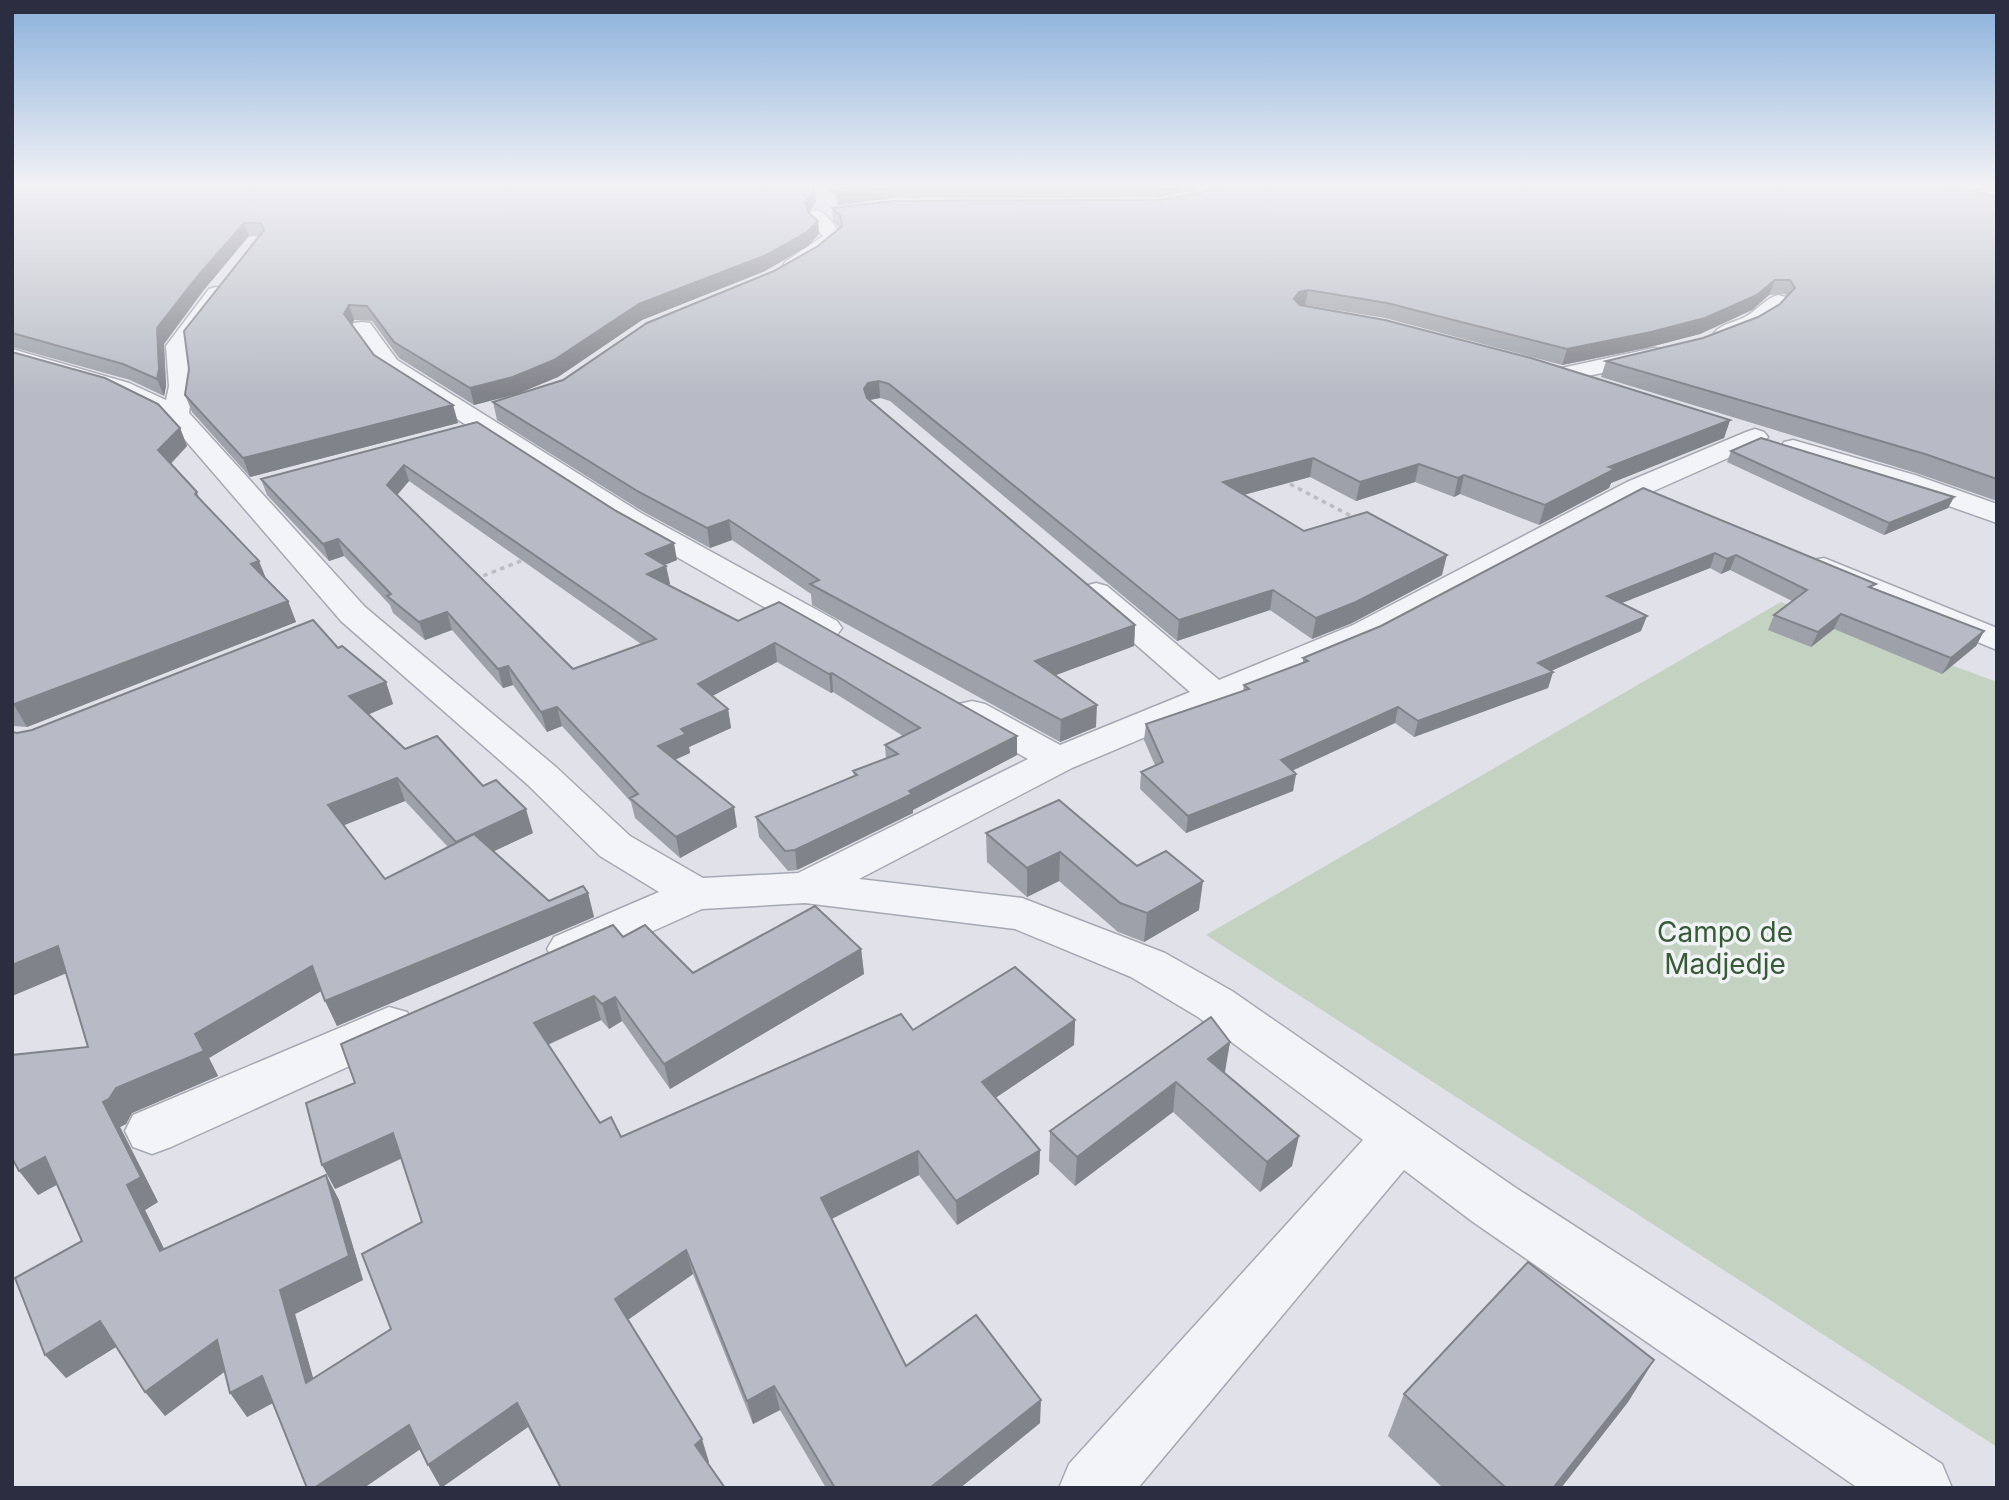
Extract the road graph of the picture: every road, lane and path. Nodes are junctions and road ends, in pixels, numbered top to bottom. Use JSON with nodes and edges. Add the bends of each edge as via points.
{"nodes":[{"id":1,"x":808,"y":254,"type":"edge"},
{"id":2,"x":227,"y":279,"type":"edge"},
{"id":3,"x":771,"y":279,"type":"edge"},
{"id":4,"x":1778,"y":301,"type":"dead end"},
{"id":5,"x":362,"y":328,"type":"dead end"},
{"id":6,"x":1705,"y":340,"type":"edge"},
{"id":7,"x":1674,"y":349,"type":"edge"},
{"id":8,"x":12,"y":356,"type":"edge"},
{"id":9,"x":1610,"y":390,"type":"edge"},
{"id":10,"x":176,"y":414,"type":"junction"},
{"id":11,"x":1715,"y":424,"type":"edge"},
{"id":12,"x":1755,"y":437,"type":"junction"},
{"id":13,"x":1277,"y":477,"type":"edge"},
{"id":14,"x":1637,"y":488,"type":"junction"},
{"id":15,"x":1676,"y":504,"type":"edge"},
{"id":16,"x":1997,"y":514,"type":"edge"},
{"id":17,"x":1360,"y":521,"type":"edge"},
{"id":18,"x":529,"y":558,"type":"edge"},
{"id":19,"x":1803,"y":558,"type":"edge"},
{"id":20,"x":1078,"y":578,"type":"edge"},
{"id":21,"x":465,"y":583,"type":"edge"},
{"id":22,"x":1997,"y":639,"type":"edge"},
{"id":23,"x":845,"y":640,"type":"edge"},
{"id":24,"x":1214,"y":694,"type":"junction"},
{"id":25,"x":952,"y":700,"type":"edge"},
{"id":26,"x":1058,"y":761,"type":"junction"},
{"id":27,"x":805,"y":888,"type":"junction"},
{"id":28,"x":696,"y":894,"type":"junction"},
{"id":29,"x":535,"y":963,"type":"edge"},
{"id":30,"x":423,"y":1011,"type":"edge"},
{"id":31,"x":152,"y":1131,"type":"dead end"},
{"id":32,"x":1400,"y":1136,"type":"junction"},
{"id":33,"x":1093,"y":1488,"type":"edge"},
{"id":34,"x":1919,"y":1488,"type":"edge"}],
"edges":[{"from":1,"to":3,"type":"street"},
{"from":2,"to":10,"type":"street","via":[[177,346],[181,386]]},
{"from":4,"to":6,"type":"street","via":[[1749,325]]},
{"from":5,"to":23,"type":"street","via":[[389,365],[631,519]]},
{"from":7,"to":9,"type":"street","via":[[1548,371]]},
{"from":8,"to":10,"type":"street","via":[[121,388]]},
{"from":10,"to":28,"type":"street","via":[[256,486],[340,619],[542,776],[615,846]]},
{"from":11,"to":12,"type":"street"},
{"from":12,"to":14,"type":"street"},
{"from":12,"to":16,"type":"street","via":[[1905,481]]},
{"from":13,"to":17,"type":"path"},
{"from":14,"to":15,"type":"street"},
{"from":14,"to":24,"type":"street","via":[[1365,632]]},
{"from":18,"to":21,"type":"path"},
{"from":19,"to":22,"type":"street"},
{"from":20,"to":24,"type":"street"},
{"from":24,"to":26,"type":"street"},
{"from":25,"to":26,"type":"street"},
{"from":26,"to":27,"type":"street"},
{"from":27,"to":28,"type":"street"},
{"from":27,"to":32,"type":"street","via":[[1022,914],[1148,965],[1215,1004]]},
{"from":28,"to":29,"type":"street"},
{"from":30,"to":31,"type":"street"},
{"from":32,"to":33,"type":"street"},
{"from":32,"to":34,"type":"street","via":[[1493,1204]]}]}
